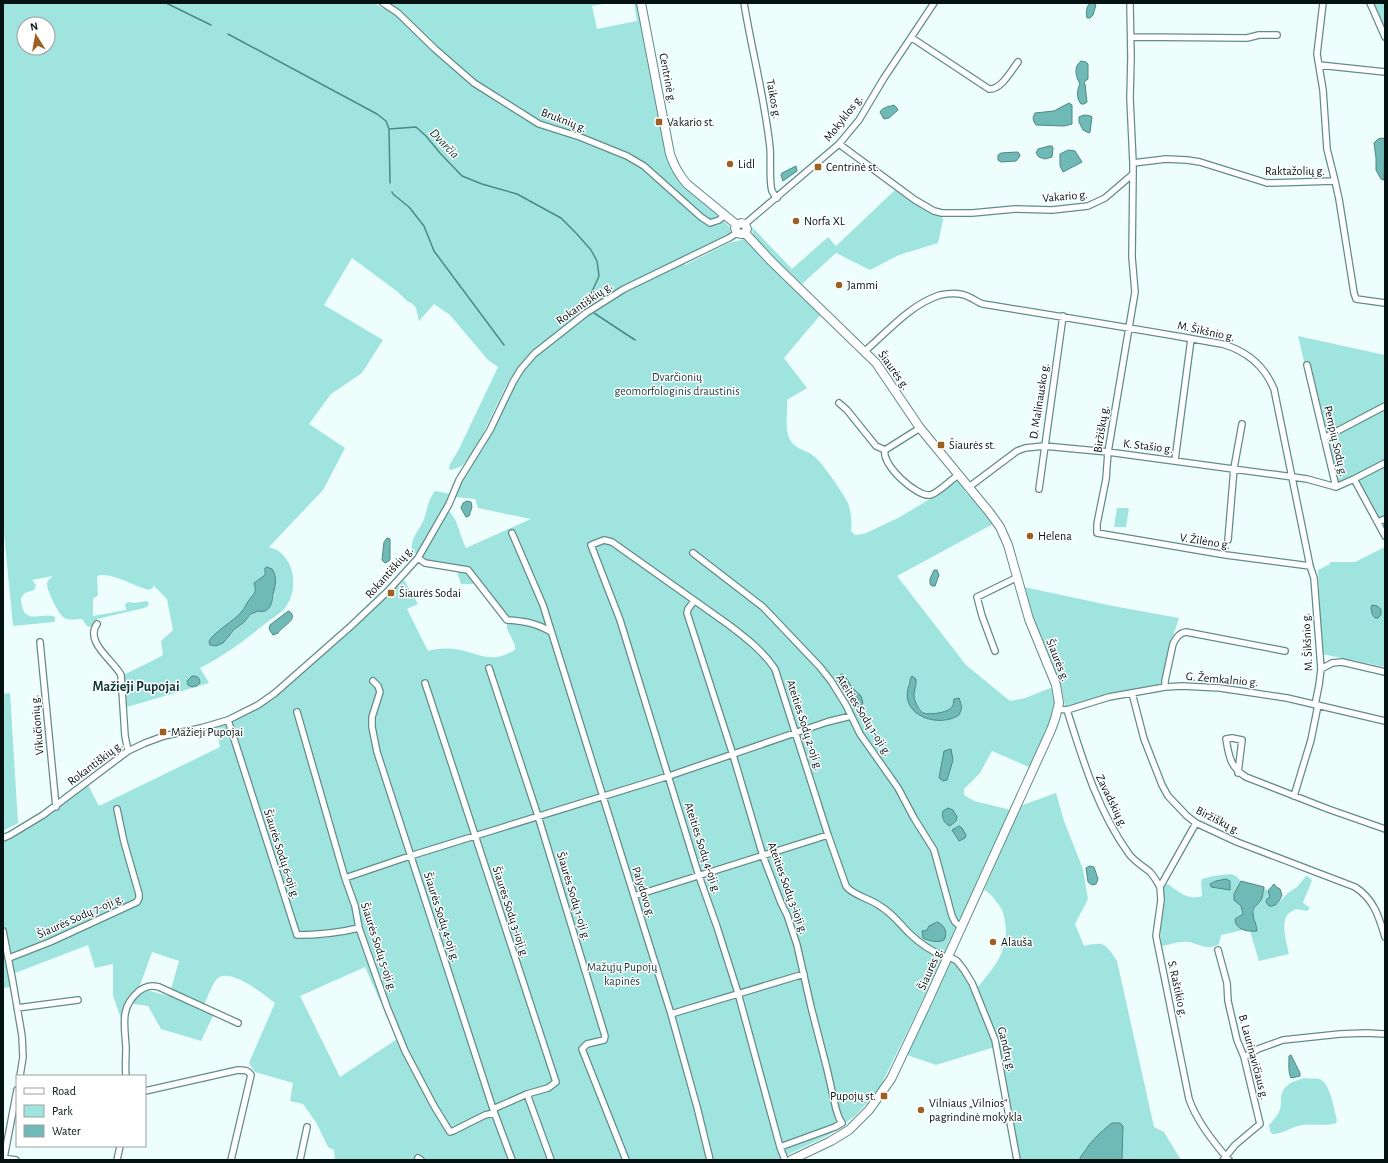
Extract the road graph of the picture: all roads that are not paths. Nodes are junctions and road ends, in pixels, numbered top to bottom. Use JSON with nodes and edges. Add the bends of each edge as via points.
{"nodes":[{"id":1,"x":383,"y":3,"type":"edge"},
{"id":2,"x":641,"y":3,"type":"edge"},
{"id":3,"x":744,"y":3,"type":"edge"},
{"id":4,"x":934,"y":3,"type":"edge"},
{"id":5,"x":1130,"y":3,"type":"edge"},
{"id":6,"x":1323,"y":3,"type":"edge"},
{"id":7,"x":1370,"y":3,"type":"edge"},
{"id":8,"x":1277,"y":35,"type":"dead end"},
{"id":9,"x":1131,"y":37,"type":"junction"},
{"id":10,"x":1385,"y":37,"type":"edge"},
{"id":11,"x":912,"y":38,"type":"junction"},
{"id":12,"x":1018,"y":62,"type":"dead end"},
{"id":13,"x":1319,"y":66,"type":"junction"},
{"id":14,"x":1385,"y":72,"type":"edge"},
{"id":15,"x":839,"y":144,"type":"junction"},
{"id":16,"x":1133,"y":162,"type":"junction"},
{"id":17,"x":1133,"y":174,"type":"junction"},
{"id":18,"x":1335,"y":181,"type":"junction"},
{"id":19,"x":777,"y":198,"type":"junction"},
{"id":20,"x":724,"y":215,"type":"junction"},
{"id":21,"x":741,"y":229,"type":"junction"},
{"id":22,"x":1385,"y":303,"type":"edge"},
{"id":23,"x":1063,"y":316,"type":"junction"},
{"id":24,"x":1128,"y":328,"type":"junction"},
{"id":25,"x":1191,"y":339,"type":"junction"},
{"id":26,"x":865,"y":351,"type":"junction"},
{"id":27,"x":1307,"y":365,"type":"dead end"},
{"id":28,"x":839,"y":403,"type":"dead end"},
{"id":29,"x":1385,"y":406,"type":"edge"},
{"id":30,"x":1242,"y":424,"type":"dead end"},
{"id":31,"x":920,"y":428,"type":"junction"},
{"id":32,"x":1324,"y":438,"type":"junction"},
{"id":33,"x":1044,"y":446,"type":"junction"},
{"id":34,"x":885,"y":450,"type":"junction"},
{"id":35,"x":1108,"y":452,"type":"junction"},
{"id":36,"x":1175,"y":460,"type":"junction"},
{"id":37,"x":1385,"y":463,"type":"edge"},
{"id":38,"x":1234,"y":468,"type":"junction"},
{"id":39,"x":958,"y":475,"type":"junction"},
{"id":40,"x":1293,"y":477,"type":"junction"},
{"id":41,"x":1354,"y":479,"type":"junction"},
{"id":42,"x":969,"y":487,"type":"junction"},
{"id":43,"x":1336,"y":487,"type":"junction"},
{"id":44,"x":1039,"y":489,"type":"dead end"},
{"id":45,"x":1385,"y":519,"type":"edge"},
{"id":46,"x":1378,"y":522,"type":"junction"},
{"id":47,"x":512,"y":533,"type":"dead end"},
{"id":48,"x":1097,"y":533,"type":"joint"},
{"id":49,"x":1385,"y":536,"type":"edge"},
{"id":50,"x":1228,"y":540,"type":"dead end"},
{"id":51,"x":592,"y":545,"type":"joint"},
{"id":52,"x":692,"y":553,"type":"dead end"},
{"id":53,"x":418,"y":558,"type":"junction"},
{"id":54,"x":1310,"y":566,"type":"junction"},
{"id":55,"x":1018,"y":578,"type":"junction"},
{"id":56,"x":694,"y":601,"type":"junction"},
{"id":57,"x":97,"y":624,"type":"dead end"},
{"id":58,"x":550,"y":632,"type":"junction"},
{"id":59,"x":40,"y":642,"type":"dead end"},
{"id":60,"x":995,"y":651,"type":"dead end"},
{"id":61,"x":1285,"y":651,"type":"dead end"},
{"id":62,"x":489,"y":668,"type":"dead end"},
{"id":63,"x":1321,"y":669,"type":"junction"},
{"id":64,"x":1385,"y":672,"type":"edge"},
{"id":65,"x":373,"y":681,"type":"dead end"},
{"id":66,"x":425,"y":683,"type":"dead end"},
{"id":67,"x":1166,"y":687,"type":"junction"},
{"id":68,"x":1132,"y":693,"type":"junction"},
{"id":69,"x":1317,"y":705,"type":"junction"},
{"id":70,"x":1058,"y":709,"type":"junction"},
{"id":71,"x":1067,"y":710,"type":"junction"},
{"id":72,"x":297,"y":712,"type":"dead end"},
{"id":73,"x":851,"y":716,"type":"junction"},
{"id":74,"x":228,"y":720,"type":"junction"},
{"id":75,"x":1385,"y":721,"type":"edge"},
{"id":76,"x":796,"y":733,"type":"junction"},
{"id":77,"x":128,"y":751,"type":"junction"},
{"id":78,"x":733,"y":755,"type":"junction"},
{"id":79,"x":1238,"y":772,"type":"junction"},
{"id":80,"x":669,"y":776,"type":"junction"},
{"id":81,"x":602,"y":796,"type":"junction"},
{"id":82,"x":1294,"y":796,"type":"junction"},
{"id":83,"x":56,"y":807,"type":"junction"},
{"id":84,"x":117,"y":809,"type":"dead end"},
{"id":85,"x":538,"y":816,"type":"junction"},
{"id":86,"x":1196,"y":823,"type":"junction"},
{"id":87,"x":1385,"y":829,"type":"edge"},
{"id":88,"x":474,"y":836,"type":"junction"},
{"id":89,"x":828,"y":836,"type":"junction"},
{"id":90,"x":3,"y":838,"type":"edge"},
{"id":91,"x":410,"y":856,"type":"junction"},
{"id":92,"x":763,"y":856,"type":"junction"},
{"id":93,"x":699,"y":876,"type":"junction"},
{"id":94,"x":345,"y":878,"type":"junction"},
{"id":95,"x":1160,"y":887,"type":"junction"},
{"id":96,"x":634,"y":896,"type":"junction"},
{"id":97,"x":961,"y":927,"type":"junction"},
{"id":98,"x":359,"y":928,"type":"junction"},
{"id":99,"x":3,"y":931,"type":"edge"},
{"id":100,"x":1385,"y":937,"type":"edge"},
{"id":101,"x":1218,"y":950,"type":"dead end"},
{"id":102,"x":948,"y":957,"type":"junction"},
{"id":103,"x":9,"y":958,"type":"junction"},
{"id":104,"x":804,"y":974,"type":"junction"},
{"id":105,"x":738,"y":993,"type":"junction"},
{"id":106,"x":78,"y":1000,"type":"dead end"},
{"id":107,"x":17,"y":1008,"type":"junction"},
{"id":108,"x":671,"y":1014,"type":"junction"},
{"id":109,"x":238,"y":1023,"type":"dead end"},
{"id":110,"x":1385,"y":1034,"type":"edge"},
{"id":111,"x":1244,"y":1057,"type":"junction"},
{"id":112,"x":20,"y":1075,"type":"edge"},
{"id":113,"x":126,"y":1075,"type":"edge"},
{"id":114,"x":146,"y":1091,"type":"edge"},
{"id":115,"x":527,"y":1094,"type":"junction"},
{"id":116,"x":16,"y":1098,"type":"edge"},
{"id":117,"x":493,"y":1111,"type":"junction"},
{"id":118,"x":842,"y":1122,"type":"junction"},
{"id":119,"x":307,"y":1127,"type":"dead end"},
{"id":120,"x":849,"y":1130,"type":"junction"},
{"id":121,"x":120,"y":1147,"type":"edge"},
{"id":122,"x":780,"y":1147,"type":"junction"},
{"id":123,"x":3,"y":1158,"type":"edge"},
{"id":124,"x":1226,"y":1159,"type":"edge"},
{"id":125,"x":16,"y":1160,"type":"edge"},
{"id":126,"x":117,"y":1160,"type":"edge"},
{"id":127,"x":231,"y":1160,"type":"edge"},
{"id":128,"x":300,"y":1160,"type":"edge"},
{"id":129,"x":512,"y":1160,"type":"edge"},
{"id":130,"x":551,"y":1160,"type":"edge"},
{"id":131,"x":626,"y":1160,"type":"edge"},
{"id":132,"x":710,"y":1160,"type":"edge"},
{"id":133,"x":785,"y":1160,"type":"edge"},
{"id":134,"x":790,"y":1160,"type":"edge"},
{"id":135,"x":1017,"y":1160,"type":"edge"}],
"edges":[{"from":1,"to":20,"type":"street","name":"Bruknių g.","via":[[398,13],[434,49],[474,83],[522,114],[539,124],[627,156],[644,166],[710,223]]},
{"from":2,"to":20,"type":"main road","name":"Centrinė g.","via":[[673,163],[687,184]]},
{"from":3,"to":19,"type":"street","name":"Taikos g.","via":[[768,125],[772,191]]},
{"from":4,"to":11,"type":"street","name":"Mokyklos g."},
{"from":5,"to":9,"type":"street"},
{"from":6,"to":13,"type":"street","via":[[1317,54]]},
{"from":7,"to":10,"type":"street"},
{"from":8,"to":9,"type":"street","via":[[1247,38]]},
{"from":9,"to":16,"type":"street"},
{"from":11,"to":12,"type":"street","via":[[991,90],[997,87]]},
{"from":11,"to":15,"type":"street","name":"Mokyklos g.","via":[[859,120]]},
{"from":13,"to":14,"type":"street"},
{"from":13,"to":18,"type":"street","via":[[1327,149]]},
{"from":15,"to":17,"type":"street","name":"Vakario g.","via":[[921,204],[934,211],[949,214],[1088,206],[1105,198]]},
{"from":15,"to":19,"type":"street","name":"Mokyklos g."},
{"from":16,"to":17,"type":"street"},
{"from":16,"to":18,"type":"street","name":"Raktažolių g.","via":[[1166,159],[1200,162],[1267,184]]},
{"from":17,"to":24,"type":"street","name":"Biržiškų g.","via":[[1132,258],[1136,286]]},
{"from":18,"to":22,"type":"street","name":"Raktažolių g.","via":[[1356,299]]},
{"from":19,"to":21,"type":"street","name":"Mokyklos g."},
{"from":20,"to":21,"type":"main road","name":"Centrinė g."},
{"from":21,"to":26,"type":"main road","name":"Šiaurės g."},
{"from":21,"to":53,"type":"street","name":"Rokantiškių g.","via":[[729,238],[608,298],[534,354],[513,382],[490,430],[459,480],[449,504]]},
{"from":23,"to":24,"type":"street","name":"M. Šikšnio g."},
{"from":23,"to":26,"type":"street","name":"M. Šikšnio g.","via":[[980,303],[954,293],[941,295],[914,308]]},
{"from":23,"to":33,"type":"street","name":"D. Malinausko g."},
{"from":24,"to":25,"type":"street","name":"M. Šikšnio g."},
{"from":24,"to":35,"type":"street","name":"Biržiškų g."},
{"from":25,"to":36,"type":"street"},
{"from":25,"to":40,"type":"street","name":"M. Šikšnio g.","via":[[1222,344],[1240,351],[1256,361],[1267,374],[1276,395]]},
{"from":26,"to":31,"type":"main road","name":"Šiaurės g."},
{"from":27,"to":32,"type":"street","name":"Pempių Sodų g."},
{"from":28,"to":34,"type":"street","via":[[876,446]]},
{"from":29,"to":32,"type":"street"},
{"from":30,"to":38,"type":"street"},
{"from":31,"to":34,"type":"street"},
{"from":31,"to":39,"type":"main road","name":"Šiaurės g."},
{"from":32,"to":43,"type":"street","name":"Pempių Sodų g."},
{"from":33,"to":35,"type":"street","name":"K. Stašio g."},
{"from":33,"to":42,"type":"street","name":"K. Stašio g.","via":[[1016,451]]},
{"from":33,"to":44,"type":"street","name":"D. Malinausko g."},
{"from":34,"to":39,"type":"street","via":[[886,461],[896,475],[924,494],[933,494]]},
{"from":35,"to":36,"type":"street","name":"K. Stašio g."},
{"from":35,"to":48,"type":"street","name":"Biržiškų g."},
{"from":36,"to":38,"type":"street","name":"K. Stašio g."},
{"from":37,"to":41,"type":"street"},
{"from":38,"to":40,"type":"street","name":"K. Stašio g."},
{"from":38,"to":50,"type":"street"},
{"from":39,"to":42,"type":"main road","name":"Šiaurės g."},
{"from":40,"to":43,"type":"street","name":"K. Stašio g."},
{"from":40,"to":54,"type":"street","name":"M. Šikšnio g."},
{"from":41,"to":43,"type":"street","name":"Pempių Sodų g."},
{"from":41,"to":46,"type":"street","name":"Pempių Sodų g."},
{"from":42,"to":55,"type":"main road","name":"Šiaurės g.","via":[[1000,527]]},
{"from":45,"to":46,"type":"street"},
{"from":46,"to":49,"type":"street","name":"Pempių Sodų g."},
{"from":47,"to":58,"type":"street","name":"Palydovo g.","via":[[543,605]]},
{"from":48,"to":54,"type":"street","name":"V. Žilėno g."},
{"from":51,"to":56,"type":"street","name":"Ateities Sodų 2-oji g.","via":[[604,540],[612,542]]},
{"from":51,"to":80,"type":"street","name":"Ateities Sodų 4-oji g.","via":[[620,620]]},
{"from":52,"to":73,"type":"street","name":"Ateities Sodų 1-oji g.","via":[[769,613],[820,667]]},
{"from":53,"to":58,"type":"street","via":[[425,562],[468,570],[507,620],[536,625]]},
{"from":53,"to":74,"type":"street","name":"Rokantiškių g.","via":[[373,606],[276,693]]},
{"from":54,"to":63,"type":"street","name":"M. Šikšnio g.","via":[[1316,588]]},
{"from":55,"to":60,"type":"street","via":[[977,597]]},
{"from":55,"to":70,"type":"main road","name":"Šiaurės g.","via":[[1034,632],[1056,685]]},
{"from":56,"to":76,"type":"street","name":"Ateities Sodų 2-oji g.","via":[[729,625],[769,660],[775,669]]},
{"from":56,"to":78,"type":"street","name":"Ateities Sodų 3-ioji g.","via":[[687,613]]},
{"from":57,"to":77,"type":"street","via":[[94,632],[101,652],[121,675]]},
{"from":58,"to":81,"type":"street","name":"Palydovo g."},
{"from":59,"to":83,"type":"street","name":"Vikučionių g."},
{"from":61,"to":67,"type":"street","via":[[1182,632],[1173,644]]},
{"from":62,"to":85,"type":"street","name":"Šiaurės Sodų 1-oji g."},
{"from":63,"to":64,"type":"street","via":[[1332,663],[1342,662]]},
{"from":63,"to":69,"type":"street","name":"M. Šikšnio g."},
{"from":65,"to":91,"type":"street","name":"Šiaurės Sodų 4-oji g.","via":[[380,692],[372,717],[375,741]]},
{"from":66,"to":88,"type":"street","name":"Šiaurės Sodų 3-ioji g."},
{"from":67,"to":68,"type":"street","name":"G. Žemkalnio g."},
{"from":67,"to":69,"type":"street","name":"G. Žemkalnio g.","via":[[1220,688]]},
{"from":68,"to":71,"type":"street","name":"G. Žemkalnio g."},
{"from":68,"to":86,"type":"street","name":"Biržiškų g.","via":[[1146,745],[1162,785],[1179,809]]},
{"from":69,"to":75,"type":"street","name":"G. Žemkalnio g."},
{"from":69,"to":82,"type":"street","name":"M. Šikšnio g.","via":[[1311,740]]},
{"from":70,"to":71,"type":"street","name":"G. Žemkalnio g."},
{"from":70,"to":97,"type":"main road","name":"Šiaurės g.","via":[[1051,730]]},
{"from":71,"to":95,"type":"street","name":"Zavadskių g.","via":[[1084,767],[1101,807],[1130,855],[1150,872]]},
{"from":72,"to":94,"type":"street","name":"Šiaurės Sodų 5-oji g."},
{"from":73,"to":76,"type":"street"},
{"from":73,"to":97,"type":"street","name":"Ateities Sodų 1-oji g.","via":[[860,734],[898,788],[934,850],[952,916]]},
{"from":74,"to":77,"type":"street","name":"Rokantiškių g.","via":[[164,736]]},
{"from":74,"to":98,"type":"street","name":"Šiaurės Sodų 6-oji g.","via":[[297,935],[338,933]]},
{"from":76,"to":78,"type":"street"},
{"from":76,"to":89,"type":"street","name":"Ateities Sodų 2-oji g."},
{"from":77,"to":83,"type":"street","name":"Rokantiškių g."},
{"from":78,"to":80,"type":"street"},
{"from":78,"to":92,"type":"street","name":"Ateities Sodų 3-ioji g."},
{"from":79,"to":79,"type":"street","via":[[1242,740],[1226,739],[1232,762]]},
{"from":79,"to":82,"type":"street","via":[[1256,782]]},
{"from":80,"to":81,"type":"street"},
{"from":80,"to":93,"type":"street","name":"Ateities Sodų 4-oji g."},
{"from":81,"to":85,"type":"street"},
{"from":81,"to":96,"type":"street","name":"Palydovo g."},
{"from":82,"to":87,"type":"street"},
{"from":83,"to":90,"type":"street","name":"Rokantiškių g."},
{"from":84,"to":103,"type":"street","name":"Šiaurės Sodų 7-oji g.","via":[[139,894],[137,902]]},
{"from":85,"to":88,"type":"street"},
{"from":85,"to":131,"type":"street","name":"Šiaurės Sodų 1-oji g.","via":[[605,1036],[604,1040],[584,1046],[583,1052]]},
{"from":86,"to":95,"type":"street","name":"S. Raštikio g."},
{"from":86,"to":100,"type":"street","name":"Biržiškų g.","via":[[1237,842],[1355,887],[1370,900],[1378,914]]},
{"from":88,"to":91,"type":"street"},
{"from":88,"to":115,"type":"street","name":"Šiaurės Sodų 3-ioji g.","via":[[556,1082],[548,1088]]},
{"from":89,"to":92,"type":"street"},
{"from":89,"to":102,"type":"street","name":"Ateities Sodų 2-oji g.","via":[[848,889],[888,910],[931,951]]},
{"from":91,"to":94,"type":"street"},
{"from":91,"to":117,"type":"street","name":"Šiaurės Sodų 4-oji g."},
{"from":92,"to":93,"type":"street"},
{"from":92,"to":104,"type":"street","name":"Ateities Sodų 3-ioji g.","via":[[787,915]]},
{"from":93,"to":96,"type":"street"},
{"from":93,"to":105,"type":"street","name":"Ateities Sodų 4-oji g."},
{"from":94,"to":98,"type":"street","name":"Šiaurės Sodų 5-oji g.","via":[[355,906]]},
{"from":95,"to":124,"type":"street","name":"S. Raštikio g.","via":[[1161,900],[1156,936],[1186,1089],[1200,1124]]},
{"from":96,"to":108,"type":"street","name":"Palydovo g."},
{"from":97,"to":102,"type":"main road","name":"Šiaurės g."},
{"from":98,"to":117,"type":"street","name":"Šiaurės Sodų 5-oji g.","via":[[404,1051],[450,1132]]},
{"from":99,"to":103,"type":"street"},
{"from":101,"to":111,"type":"street","name":"B. Laurinavičiaus g.","via":[[1237,1040]]},
{"from":102,"to":120,"type":"main road","name":"Šiaurės g.","via":[[891,1079],[869,1110]]},
{"from":102,"to":135,"type":"street","name":"Gandrų g.","via":[[957,961],[972,984],[995,1040]]},
{"from":103,"to":107,"type":"street"},
{"from":104,"to":105,"type":"street"},
{"from":104,"to":118,"type":"street","name":"Ateities Sodų 3-ioji g.","via":[[837,1114]]},
{"from":105,"to":108,"type":"street"},
{"from":105,"to":122,"type":"street","name":"Ateities Sodų 4-oji g."},
{"from":106,"to":107,"type":"street"},
{"from":107,"to":112,"type":"street","via":[[23,1047]]},
{"from":108,"to":132,"type":"street","name":"Palydovo g."},
{"from":109,"to":113,"type":"street","via":[[159,987],[147,986],[130,1000],[126,1008],[123,1026]]},
{"from":110,"to":111,"type":"street","via":[[1347,1034],[1283,1040]]},
{"from":111,"to":124,"type":"street","name":"B. Laurinavičiaus g.","via":[[1260,1124],[1240,1141]]},
{"from":114,"to":127,"type":"street","via":[[238,1070],[249,1072],[251,1076]]},
{"from":115,"to":117,"type":"street","name":"Šiaurės Sodų 3-ioji g."},
{"from":115,"to":130,"type":"street"},
{"from":116,"to":123,"type":"street"},
{"from":117,"to":129,"type":"street","name":"Šiaurės Sodų 4-oji g."},
{"from":118,"to":120,"type":"street","name":"Ateities Sodų 3-ioji g."},
{"from":118,"to":122,"type":"street","via":[[835,1127]]},
{"from":119,"to":128,"type":"street"},
{"from":120,"to":134,"type":"main road","name":"Šiaurės g."},
{"from":121,"to":126,"type":"street"},
{"from":122,"to":133,"type":"street","name":"Ateities Sodų 4-oji g."},
{"from":123,"to":125,"type":"street"}]}
